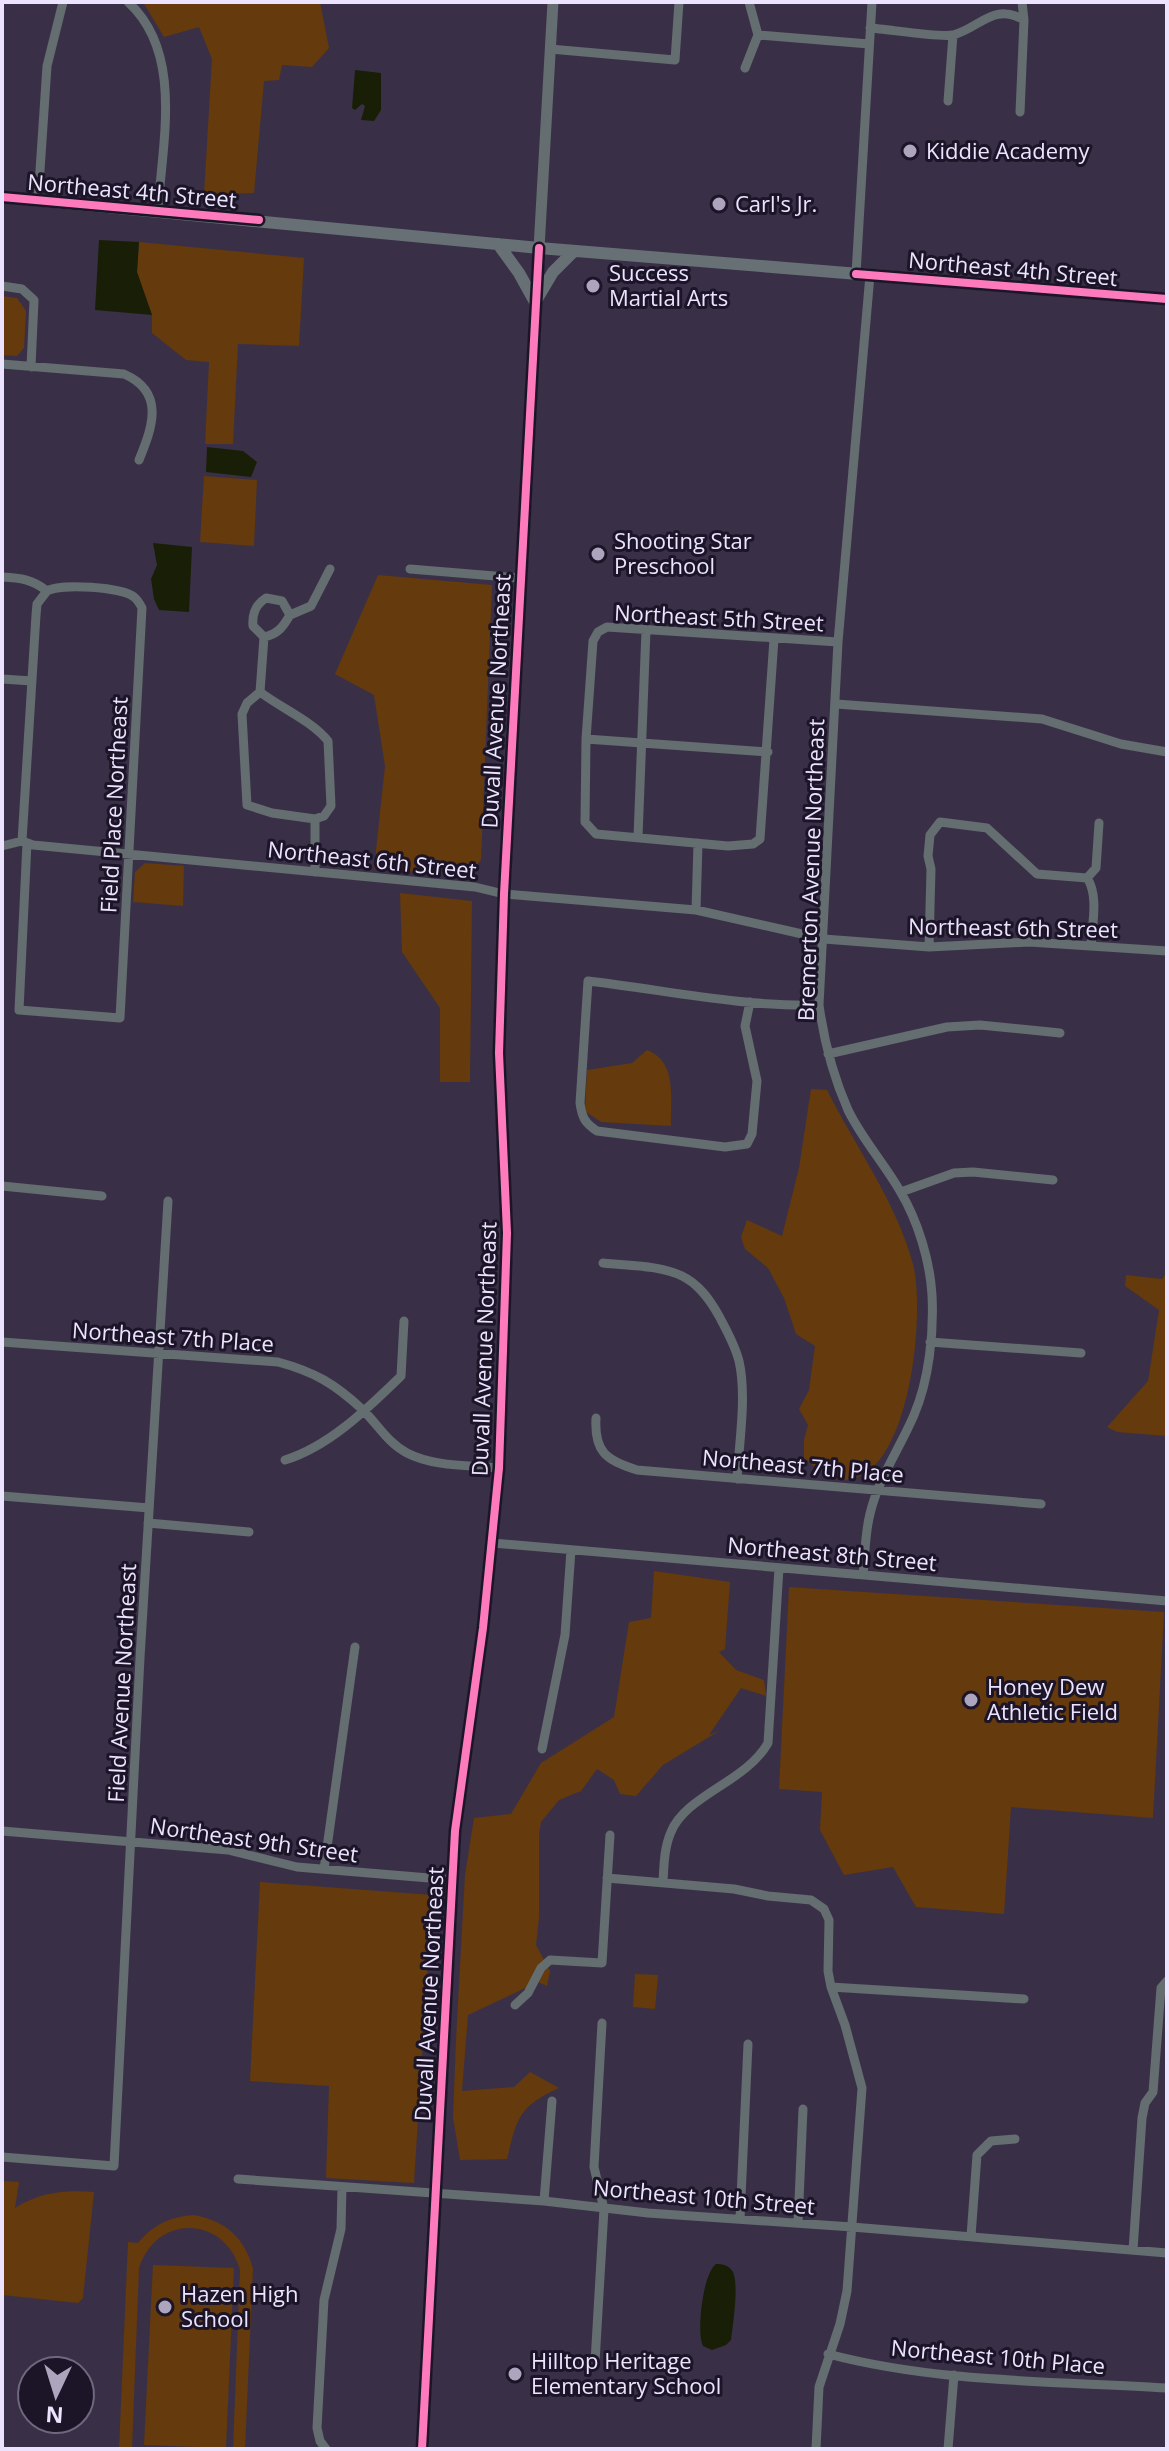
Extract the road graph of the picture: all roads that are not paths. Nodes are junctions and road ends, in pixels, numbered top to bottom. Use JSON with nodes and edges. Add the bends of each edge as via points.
{"nodes":[{"id":1,"x":63,"y":2,"type":"edge"},
{"id":2,"x":128,"y":2,"type":"edge"},
{"id":3,"x":553,"y":2,"type":"edge"},
{"id":4,"x":679,"y":2,"type":"edge"},
{"id":5,"x":749,"y":2,"type":"edge"},
{"id":6,"x":872,"y":2,"type":"edge"},
{"id":7,"x":1022,"y":2,"type":"edge"},
{"id":8,"x":1024,"y":20,"type":"junction"},
{"id":9,"x":870,"y":28,"type":"junction"},
{"id":10,"x":758,"y":35,"type":"junction"},
{"id":11,"x":953,"y":35,"type":"junction"},
{"id":12,"x":869,"y":44,"type":"junction"},
{"id":13,"x":550,"y":49,"type":"junction"},
{"id":14,"x":745,"y":68,"type":"dead end"},
{"id":15,"x":948,"y":101,"type":"dead end"},
{"id":16,"x":1020,"y":112,"type":"dead end"},
{"id":17,"x":2,"y":197,"type":"edge"},
{"id":18,"x":38,"y":200,"type":"junction"},
{"id":19,"x":158,"y":210,"type":"junction"},
{"id":20,"x":498,"y":244,"type":"junction"},
{"id":21,"x":539,"y":248,"type":"junction"},
{"id":22,"x":574,"y":251,"type":"junction"},
{"id":23,"x":856,"y":274,"type":"junction"},
{"id":24,"x":870,"y":275,"type":"junction"},
{"id":25,"x":2,"y":286,"type":"edge"},
{"id":26,"x":1167,"y":299,"type":"edge"},
{"id":27,"x":535,"y":302,"type":"junction"},
{"id":28,"x":2,"y":364,"type":"edge"},
{"id":29,"x":31,"y":367,"type":"junction"},
{"id":30,"x":139,"y":460,"type":"dead end"},
{"id":31,"x":330,"y":569,"type":"dead end"},
{"id":32,"x":410,"y":569,"type":"dead end"},
{"id":33,"x":2,"y":577,"type":"edge"},
{"id":34,"x":520,"y":578,"type":"junction"},
{"id":35,"x":47,"y":591,"type":"junction"},
{"id":36,"x":290,"y":615,"type":"junction"},
{"id":37,"x":646,"y":630,"type":"junction"},
{"id":38,"x":264,"y":637,"type":"junction"},
{"id":39,"x":774,"y":639,"type":"junction"},
{"id":40,"x":838,"y":642,"type":"junction"},
{"id":41,"x":2,"y":679,"type":"edge"},
{"id":42,"x":32,"y":681,"type":"junction"},
{"id":43,"x":260,"y":692,"type":"junction"},
{"id":44,"x":836,"y":704,"type":"junction"},
{"id":45,"x":586,"y":739,"type":"junction"},
{"id":46,"x":642,"y":743,"type":"junction"},
{"id":47,"x":768,"y":752,"type":"junction"},
{"id":48,"x":1167,"y":752,"type":"edge"},
{"id":49,"x":315,"y":819,"type":"junction"},
{"id":50,"x":1099,"y":823,"type":"dead end"},
{"id":51,"x":638,"y":837,"type":"junction"},
{"id":52,"x":24,"y":842,"type":"junction"},
{"id":53,"x":698,"y":843,"type":"junction"},
{"id":54,"x":2,"y":846,"type":"edge"},
{"id":55,"x":130,"y":853,"type":"junction"},
{"id":56,"x":315,"y":872,"type":"junction"},
{"id":57,"x":1087,"y":878,"type":"junction"},
{"id":58,"x":504,"y":894,"type":"junction"},
{"id":59,"x":696,"y":910,"type":"junction"},
{"id":60,"x":824,"y":939,"type":"junction"},
{"id":61,"x":1091,"y":946,"type":"junction"},
{"id":62,"x":929,"y":947,"type":"junction"},
{"id":63,"x":1167,"y":951,"type":"edge"},
{"id":64,"x":750,"y":1002,"type":"junction"},
{"id":65,"x":819,"y":1005,"type":"junction"},
{"id":66,"x":1060,"y":1033,"type":"dead end"},
{"id":67,"x":828,"y":1054,"type":"junction"},
{"id":68,"x":1053,"y":1180,"type":"dead end"},
{"id":69,"x":2,"y":1186,"type":"edge"},
{"id":70,"x":901,"y":1192,"type":"junction"},
{"id":71,"x":102,"y":1196,"type":"dead end"},
{"id":72,"x":168,"y":1201,"type":"dead end"},
{"id":73,"x":603,"y":1263,"type":"dead end"},
{"id":74,"x":404,"y":1321,"type":"dead end"},
{"id":75,"x":2,"y":1342,"type":"edge"},
{"id":76,"x":930,"y":1342,"type":"junction"},
{"id":77,"x":158,"y":1353,"type":"junction"},
{"id":78,"x":1081,"y":1353,"type":"dead end"},
{"id":79,"x":364,"y":1411,"type":"junction"},
{"id":80,"x":596,"y":1418,"type":"dead end"},
{"id":81,"x":285,"y":1460,"type":"dead end"},
{"id":82,"x":499,"y":1468,"type":"junction"},
{"id":83,"x":737,"y":1479,"type":"junction"},
{"id":84,"x":879,"y":1489,"type":"junction"},
{"id":85,"x":2,"y":1496,"type":"edge"},
{"id":86,"x":1041,"y":1504,"type":"dead end"},
{"id":87,"x":149,"y":1508,"type":"junction"},
{"id":88,"x":148,"y":1523,"type":"junction"},
{"id":89,"x":249,"y":1532,"type":"dead end"},
{"id":90,"x":493,"y":1543,"type":"junction"},
{"id":91,"x":571,"y":1550,"type":"junction"},
{"id":92,"x":779,"y":1568,"type":"junction"},
{"id":93,"x":863,"y":1575,"type":"junction"},
{"id":94,"x":1167,"y":1601,"type":"edge"},
{"id":95,"x":355,"y":1647,"type":"dead end"},
{"id":96,"x":542,"y":1749,"type":"dead end"},
{"id":97,"x":2,"y":1831,"type":"edge"},
{"id":98,"x":610,"y":1835,"type":"dead end"},
{"id":99,"x":132,"y":1842,"type":"junction"},
{"id":100,"x":324,"y":1869,"type":"junction"},
{"id":101,"x":607,"y":1878,"type":"junction"},
{"id":102,"x":453,"y":1880,"type":"junction"},
{"id":103,"x":663,"y":1882,"type":"junction"},
{"id":104,"x":1164,"y":1984,"type":"edge"},
{"id":105,"x":831,"y":1987,"type":"junction"},
{"id":106,"x":1024,"y":1999,"type":"dead end"},
{"id":107,"x":515,"y":2005,"type":"dead end"},
{"id":108,"x":602,"y":2023,"type":"dead end"},
{"id":109,"x":748,"y":2044,"type":"dead end"},
{"id":110,"x":1153,"y":2092,"type":"junction"},
{"id":111,"x":1167,"y":2093,"type":"edge"},
{"id":112,"x":552,"y":2101,"type":"dead end"},
{"id":113,"x":803,"y":2109,"type":"dead end"},
{"id":114,"x":1015,"y":2139,"type":"dead end"},
{"id":115,"x":2,"y":2157,"type":"edge"},
{"id":116,"x":238,"y":2179,"type":"dead end"},
{"id":117,"x":342,"y":2187,"type":"junction"},
{"id":118,"x":436,"y":2193,"type":"junction"},
{"id":119,"x":544,"y":2201,"type":"junction"},
{"id":120,"x":604,"y":2209,"type":"junction"},
{"id":121,"x":740,"y":2219,"type":"junction"},
{"id":122,"x":798,"y":2223,"type":"junction"},
{"id":123,"x":852,"y":2227,"type":"junction"},
{"id":124,"x":971,"y":2236,"type":"junction"},
{"id":125,"x":1133,"y":2250,"type":"junction"},
{"id":126,"x":1167,"y":2253,"type":"edge"},
{"id":127,"x":828,"y":2354,"type":"junction"},
{"id":128,"x":595,"y":2362,"type":"dead end"},
{"id":129,"x":954,"y":2375,"type":"junction"},
{"id":130,"x":1167,"y":2388,"type":"edge"},
{"id":131,"x":326,"y":2449,"type":"edge"},
{"id":132,"x":422,"y":2449,"type":"edge"},
{"id":133,"x":816,"y":2449,"type":"edge"},
{"id":134,"x":948,"y":2449,"type":"edge"}],
"edges":[{"from":1,"to":18,"type":"street","via":[[47,66]]},
{"from":2,"to":19,"type":"street","via":[[149,27],[163,66]]},
{"from":3,"to":13,"type":"street","name":"Duvall Avenue Northeast"},
{"from":4,"to":13,"type":"street","via":[[675,60]]},
{"from":5,"to":10,"type":"street"},
{"from":6,"to":9,"type":"street"},
{"from":7,"to":8,"type":"street"},
{"from":8,"to":11,"type":"street","via":[[1000,14]]},
{"from":8,"to":16,"type":"street"},
{"from":9,"to":11,"type":"street"},
{"from":9,"to":12,"type":"street"},
{"from":10,"to":12,"type":"street"},
{"from":10,"to":14,"type":"street"},
{"from":11,"to":15,"type":"street"},
{"from":12,"to":23,"type":"street"},
{"from":13,"to":21,"type":"street","name":"Duvall Avenue Northeast"},
{"from":17,"to":18,"type":"main road","name":"Northeast 4th Street"},
{"from":18,"to":19,"type":"main road","name":"Northeast 4th Street"},
{"from":19,"to":20,"type":"main road","name":"Northeast 4th Street"},
{"from":20,"to":21,"type":"main road","name":"Northeast 4th Street"},
{"from":20,"to":27,"type":"main road"},
{"from":21,"to":22,"type":"main road","name":"Northeast 4th Street"},
{"from":21,"to":27,"type":"main road","name":"Duvall Avenue Northeast"},
{"from":22,"to":23,"type":"main road","name":"Northeast 4th Street"},
{"from":22,"to":27,"type":"main road"},
{"from":23,"to":24,"type":"main road","name":"Northeast 4th Street"},
{"from":24,"to":26,"type":"main road","name":"Northeast 4th Street"},
{"from":24,"to":40,"type":"street","name":"Bremerton Avenue Northeast"},
{"from":25,"to":29,"type":"street","via":[[22,289],[34,300]]},
{"from":27,"to":34,"type":"main road","name":"Duvall Avenue Northeast"},
{"from":28,"to":29,"type":"street"},
{"from":29,"to":30,"type":"street","via":[[124,374],[140,381],[152,404],[150,433]]},
{"from":31,"to":36,"type":"street","via":[[311,606]]},
{"from":32,"to":34,"type":"street"},
{"from":33,"to":35,"type":"street","via":[[37,582]]},
{"from":34,"to":58,"type":"main road","name":"Duvall Avenue Northeast"},
{"from":35,"to":42,"type":"street","via":[[37,604]]},
{"from":35,"to":55,"type":"street","name":"Field Place Northeast","via":[[64,585],[125,592],[142,608]]},
{"from":36,"to":38,"type":"street","via":[[274,635]]},
{"from":36,"to":38,"type":"street","via":[[282,601],[259,602],[252,619]]},
{"from":37,"to":39,"type":"street","name":"Northeast 5th Street"},
{"from":37,"to":45,"type":"street","name":"Northeast 5th Street","via":[[607,627],[593,641]]},
{"from":37,"to":46,"type":"street"},
{"from":38,"to":43,"type":"street"},
{"from":39,"to":40,"type":"street","name":"Northeast 5th Street"},
{"from":39,"to":47,"type":"street"},
{"from":40,"to":44,"type":"street","name":"Bremerton Avenue Northeast"},
{"from":41,"to":42,"type":"street"},
{"from":42,"to":52,"type":"street"},
{"from":43,"to":49,"type":"street","via":[[328,741],[331,806]]},
{"from":43,"to":49,"type":"street","via":[[242,714],[247,805]]},
{"from":44,"to":48,"type":"street","via":[[1042,719],[1121,744]]},
{"from":44,"to":60,"type":"street","name":"Bremerton Avenue Northeast"},
{"from":45,"to":46,"type":"street"},
{"from":45,"to":51,"type":"street","via":[[588,828],[596,834]]},
{"from":46,"to":47,"type":"street"},
{"from":46,"to":51,"type":"street"},
{"from":47,"to":53,"type":"street","via":[[760,839],[743,846]]},
{"from":49,"to":56,"type":"street"},
{"from":50,"to":57,"type":"street","via":[[1096,868]]},
{"from":51,"to":53,"type":"street"},
{"from":52,"to":54,"type":"street","name":"Northeast 6th Street"},
{"from":52,"to":55,"type":"street","name":"Northeast 6th Street"},
{"from":52,"to":55,"type":"street","name":"Field Place Northeast","via":[[19,1010],[120,1018]]},
{"from":53,"to":59,"type":"street"},
{"from":55,"to":56,"type":"street","name":"Northeast 6th Street"},
{"from":56,"to":58,"type":"street","name":"Northeast 6th Street"},
{"from":57,"to":61,"type":"street","via":[[1093,895]]},
{"from":57,"to":62,"type":"street","via":[[1037,874],[987,828],[940,822],[930,835],[928,856]]},
{"from":58,"to":59,"type":"street","name":"Northeast 6th Street"},
{"from":58,"to":82,"type":"main road","name":"Duvall Avenue Northeast","via":[[499,1053],[507,1233]]},
{"from":59,"to":60,"type":"street","name":"Northeast 6th Street"},
{"from":60,"to":62,"type":"street","name":"Northeast 6th Street"},
{"from":60,"to":65,"type":"street","name":"Bremerton Avenue Northeast"},
{"from":61,"to":62,"type":"street","name":"Northeast 6th Street","via":[[1029,942]]},
{"from":61,"to":63,"type":"street","name":"Northeast 6th Street"},
{"from":64,"to":64,"type":"street","via":[[745,1026],[757,1081],[747,1144],[711,1145],[597,1131],[587,1125],[580,1103],[588,981]]},
{"from":64,"to":65,"type":"street"},
{"from":65,"to":67,"type":"street","name":"Bremerton Avenue Northeast"},
{"from":66,"to":67,"type":"street","via":[[947,1027]]},
{"from":67,"to":70,"type":"street","name":"Bremerton Avenue Northeast","via":[[848,1110]]},
{"from":68,"to":70,"type":"street","via":[[954,1173]]},
{"from":69,"to":71,"type":"street"},
{"from":70,"to":76,"type":"street","name":"Bremerton Avenue Northeast","via":[[928,1264]]},
{"from":72,"to":77,"type":"street","name":"Field Avenue Northeast"},
{"from":73,"to":83,"type":"street","via":[[680,1275],[711,1302],[740,1363]]},
{"from":74,"to":79,"type":"street","via":[[401,1376]]},
{"from":75,"to":77,"type":"street","name":"Northeast 7th Place"},
{"from":76,"to":78,"type":"street"},
{"from":76,"to":84,"type":"street","name":"Bremerton Avenue Northeast","via":[[915,1412]]},
{"from":77,"to":79,"type":"street","name":"Northeast 7th Place","via":[[278,1362],[329,1380]]},
{"from":77,"to":87,"type":"street","name":"Field Avenue Northeast"},
{"from":79,"to":81,"type":"street","via":[[304,1454]]},
{"from":79,"to":82,"type":"street","name":"Northeast 7th Place","via":[[391,1443],[408,1454]]},
{"from":80,"to":83,"type":"street","name":"Northeast 7th Place","via":[[595,1437],[616,1463],[637,1470]]},
{"from":82,"to":90,"type":"main road","name":"Duvall Avenue Northeast"},
{"from":83,"to":84,"type":"street","name":"Northeast 7th Place"},
{"from":84,"to":86,"type":"street","name":"Northeast 7th Place"},
{"from":84,"to":93,"type":"street","name":"Bremerton Avenue Northeast","via":[[869,1516]]},
{"from":85,"to":87,"type":"street"},
{"from":87,"to":88,"type":"street","name":"Field Avenue Northeast"},
{"from":88,"to":89,"type":"street"},
{"from":88,"to":99,"type":"street","name":"Field Avenue Northeast"},
{"from":90,"to":91,"type":"street","name":"Northeast 8th Street"},
{"from":90,"to":102,"type":"main road","name":"Duvall Avenue Northeast","via":[[461,1777]]},
{"from":91,"to":92,"type":"street","name":"Northeast 8th Street"},
{"from":91,"to":96,"type":"street","via":[[565,1635]]},
{"from":92,"to":93,"type":"street","name":"Northeast 8th Street"},
{"from":92,"to":103,"type":"street","via":[[768,1743],[753,1763],[680,1816],[666,1844]]},
{"from":93,"to":94,"type":"street","name":"Northeast 8th Street"},
{"from":95,"to":100,"type":"street"},
{"from":97,"to":99,"type":"street","name":"Northeast 9th Street"},
{"from":98,"to":101,"type":"street"},
{"from":99,"to":100,"type":"street","name":"Northeast 9th Street","via":[[228,1850]]},
{"from":99,"to":115,"type":"street","name":"Field Avenue Northeast","via":[[114,2166]]},
{"from":100,"to":102,"type":"street","name":"Northeast 9th Street"},
{"from":101,"to":103,"type":"street"},
{"from":101,"to":107,"type":"street","via":[[602,1963],[550,1960]]},
{"from":102,"to":118,"type":"main road","name":"Duvall Avenue Northeast"},
{"from":103,"to":105,"type":"street","via":[[811,1900],[829,1920]]},
{"from":104,"to":110,"type":"street"},
{"from":105,"to":106,"type":"street"},
{"from":105,"to":123,"type":"street","via":[[862,2088]]},
{"from":108,"to":120,"type":"street","via":[[594,2167]]},
{"from":109,"to":121,"type":"street"},
{"from":110,"to":111,"type":"street"},
{"from":110,"to":125,"type":"street","via":[[1142,2118]]},
{"from":112,"to":119,"type":"street"},
{"from":113,"to":122,"type":"street"},
{"from":114,"to":124,"type":"street","via":[[991,2141],[977,2155]]},
{"from":116,"to":117,"type":"street","name":"Northeast 10th Street"},
{"from":117,"to":118,"type":"street","name":"Northeast 10th Street"},
{"from":117,"to":131,"type":"street","via":[[341,2229],[322,2324],[317,2428]]},
{"from":118,"to":119,"type":"street","name":"Northeast 10th Street"},
{"from":118,"to":132,"type":"main road","name":"Duvall Avenue Northeast"},
{"from":119,"to":120,"type":"street","name":"Northeast 10th Street"},
{"from":120,"to":121,"type":"street","name":"Northeast 10th Street"},
{"from":120,"to":128,"type":"street"},
{"from":121,"to":122,"type":"street","name":"Northeast 10th Street"},
{"from":122,"to":123,"type":"street","name":"Northeast 10th Street"},
{"from":123,"to":124,"type":"street","name":"Northeast 10th Street"},
{"from":123,"to":127,"type":"street","via":[[847,2291]]},
{"from":124,"to":125,"type":"street","name":"Northeast 10th Street"},
{"from":125,"to":126,"type":"street","name":"Northeast 10th Street"},
{"from":127,"to":129,"type":"street","name":"Northeast 10th Place"},
{"from":127,"to":133,"type":"street","via":[[819,2387]]},
{"from":129,"to":130,"type":"street","name":"Northeast 10th Place"},
{"from":129,"to":134,"type":"street"}]}
